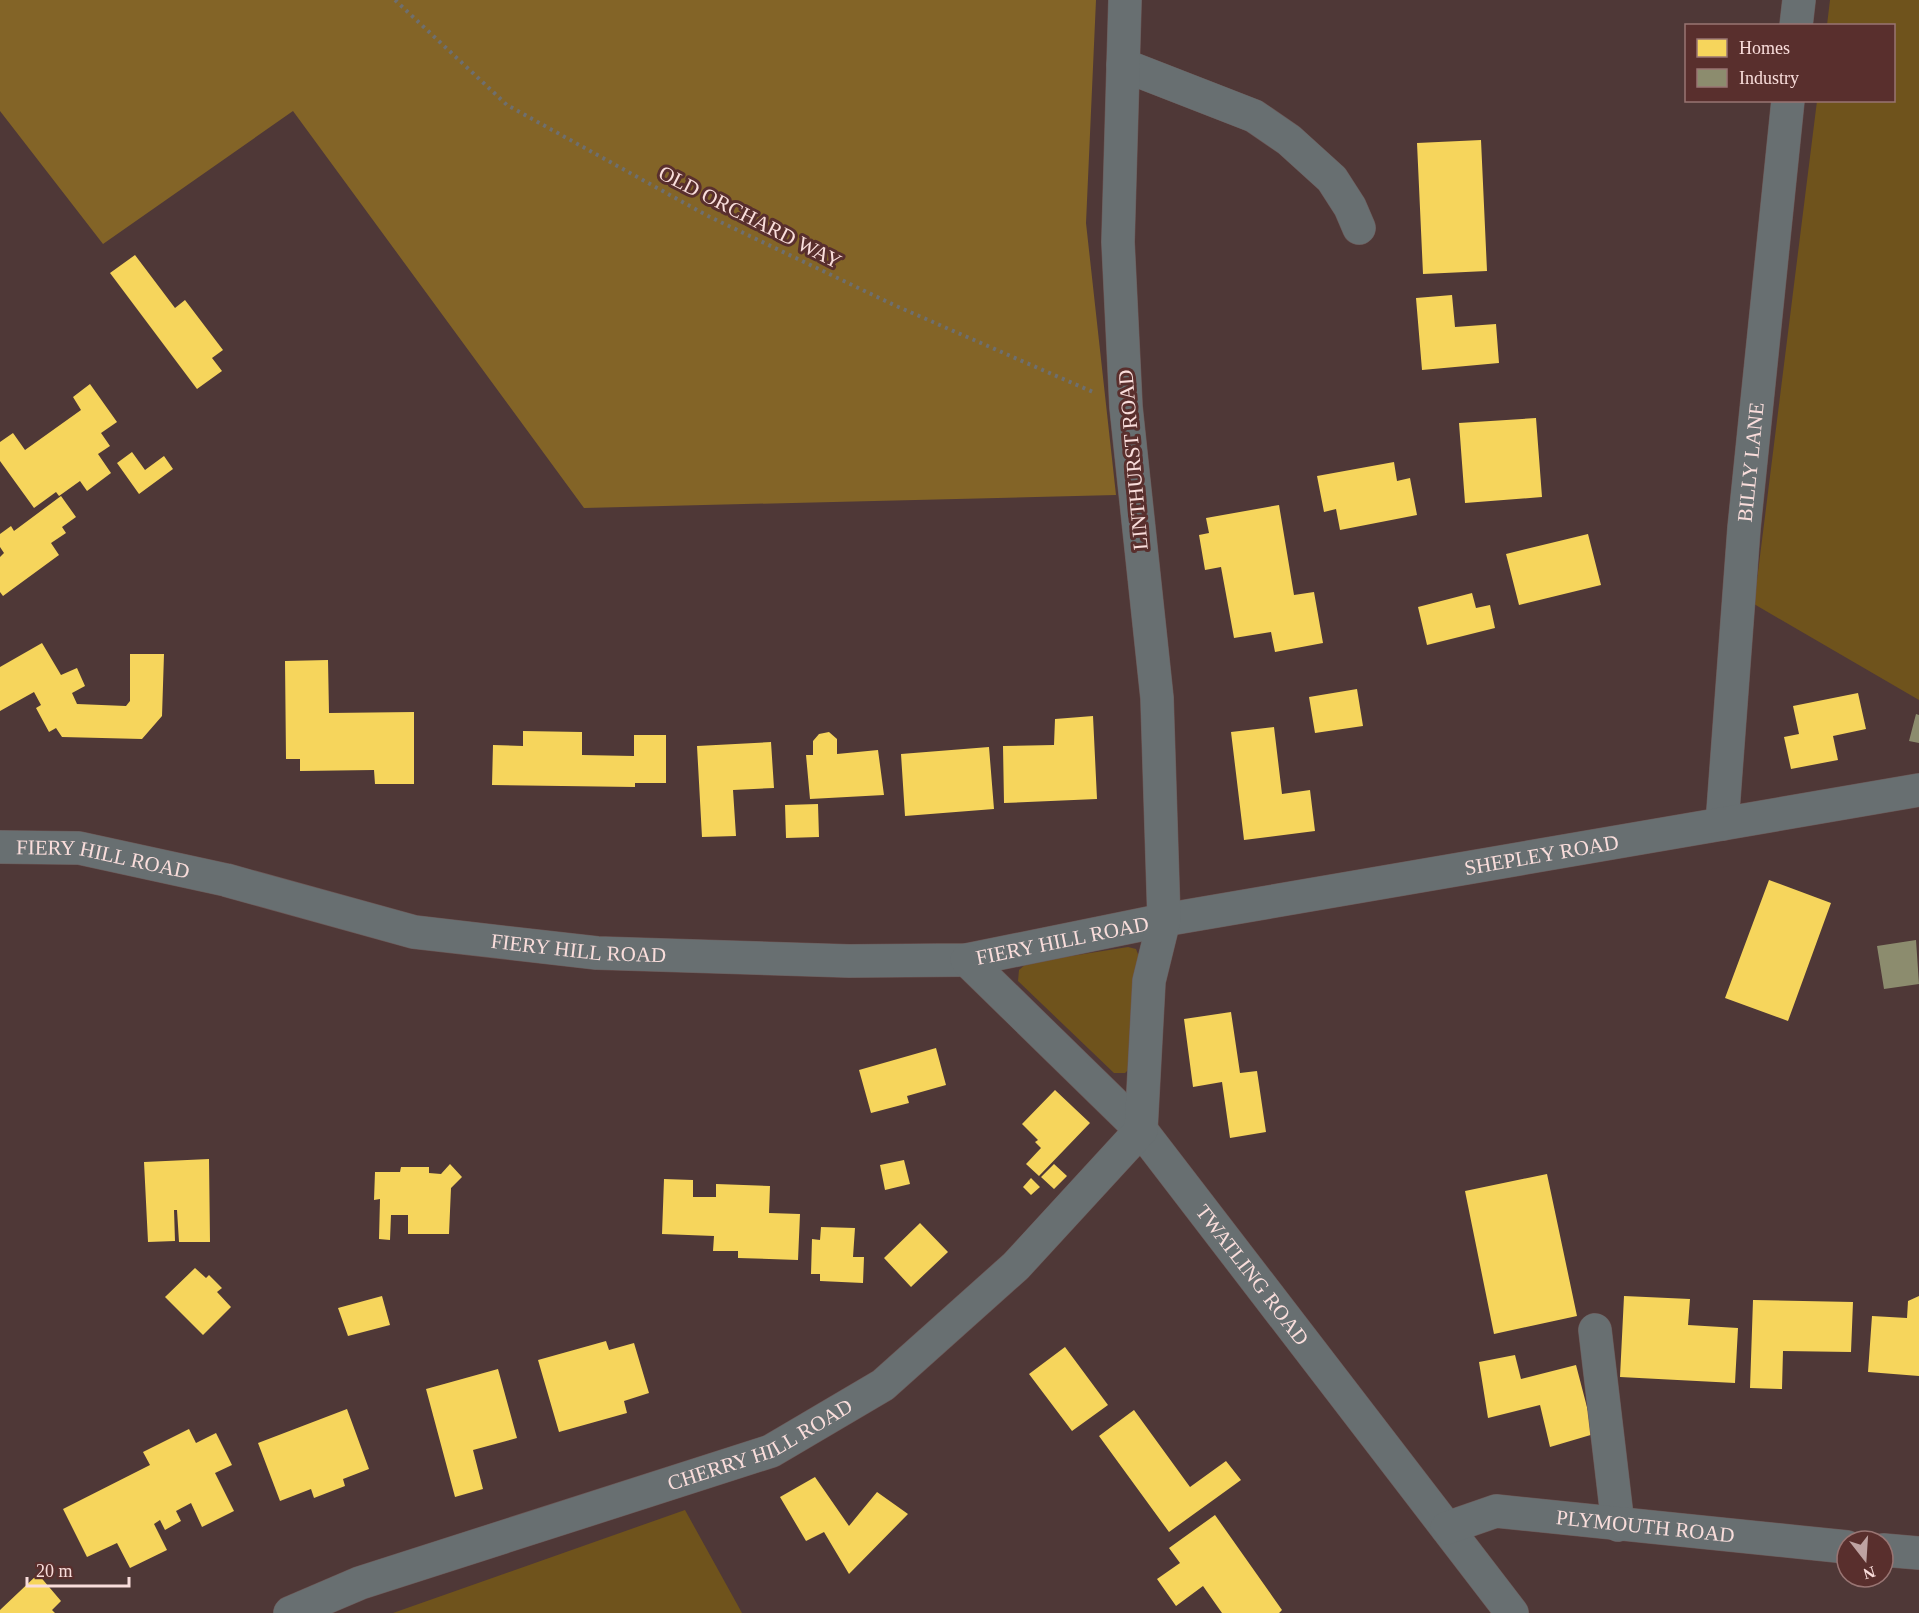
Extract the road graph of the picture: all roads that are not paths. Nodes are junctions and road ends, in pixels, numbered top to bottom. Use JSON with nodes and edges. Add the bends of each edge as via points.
{"nodes":[{"id":1,"x":1125,"y":0,"type":"edge"},
{"id":2,"x":1799,"y":0,"type":"edge"},
{"id":3,"x":1796,"y":24,"type":"edge"},
{"id":4,"x":1123,"y":65,"type":"junction"},
{"id":5,"x":1788,"y":102,"type":"edge"},
{"id":6,"x":1359,"y":228,"type":"dead end"},
{"id":7,"x":1919,"y":790,"type":"edge"},
{"id":8,"x":1722,"y":824,"type":"junction"},
{"id":9,"x":0,"y":847,"type":"edge"},
{"id":10,"x":1164,"y":920,"type":"junction"},
{"id":11,"x":967,"y":960,"type":"junction"},
{"id":12,"x":1141,"y":1130,"type":"junction"},
{"id":13,"x":1594,"y":1330,"type":"dead end"},
{"id":14,"x":1618,"y":1525,"type":"junction"},
{"id":15,"x":1446,"y":1528,"type":"junction"},
{"id":16,"x":1835,"y":1546,"type":"edge"},
{"id":17,"x":1895,"y":1551,"type":"edge"},
{"id":18,"x":1919,"y":1553,"type":"edge"},
{"id":19,"x":290,"y":1613,"type":"edge"},
{"id":20,"x":1512,"y":1613,"type":"edge"}],
"edges":[{"from":1,"to":4,"type":"street","name":"LINTHURST ROAD"},
{"from":2,"to":3,"type":"street"},
{"from":4,"to":6,"type":"street","via":[[1254,116],[1289,140],[1332,179]]},
{"from":4,"to":10,"type":"street","name":"LINTHURST ROAD","via":[[1118,242],[1126,407],[1157,698]]},
{"from":5,"to":8,"type":"street","name":"BILLY LANE","via":[[1744,528]]},
{"from":7,"to":8,"type":"street","name":"SHEPLEY ROAD"},
{"from":8,"to":10,"type":"street","name":"SHEPLEY ROAD"},
{"from":9,"to":11,"type":"street","name":"FIERY HILL ROAD","via":[[79,848],[226,880],[414,932],[597,953],[849,961]]},
{"from":10,"to":11,"type":"street","name":"FIERY HILL ROAD"},
{"from":10,"to":12,"type":"street","name":"LINTHURST ROAD","via":[[1149,981]]},
{"from":11,"to":12,"type":"street","name":"TWATLING ROAD"},
{"from":12,"to":15,"type":"street","name":"TWATLING ROAD"},
{"from":12,"to":19,"type":"street","name":"CHERRY HILL ROAD","via":[[1016,1266],[883,1385],[771,1451],[360,1583]]},
{"from":13,"to":14,"type":"street"},
{"from":14,"to":15,"type":"street","name":"PLYMOUTH ROAD","via":[[1496,1511]]},
{"from":14,"to":16,"type":"street","name":"PLYMOUTH ROAD"},
{"from":15,"to":20,"type":"street","name":"TWATLING ROAD"},
{"from":17,"to":18,"type":"street"}]}
